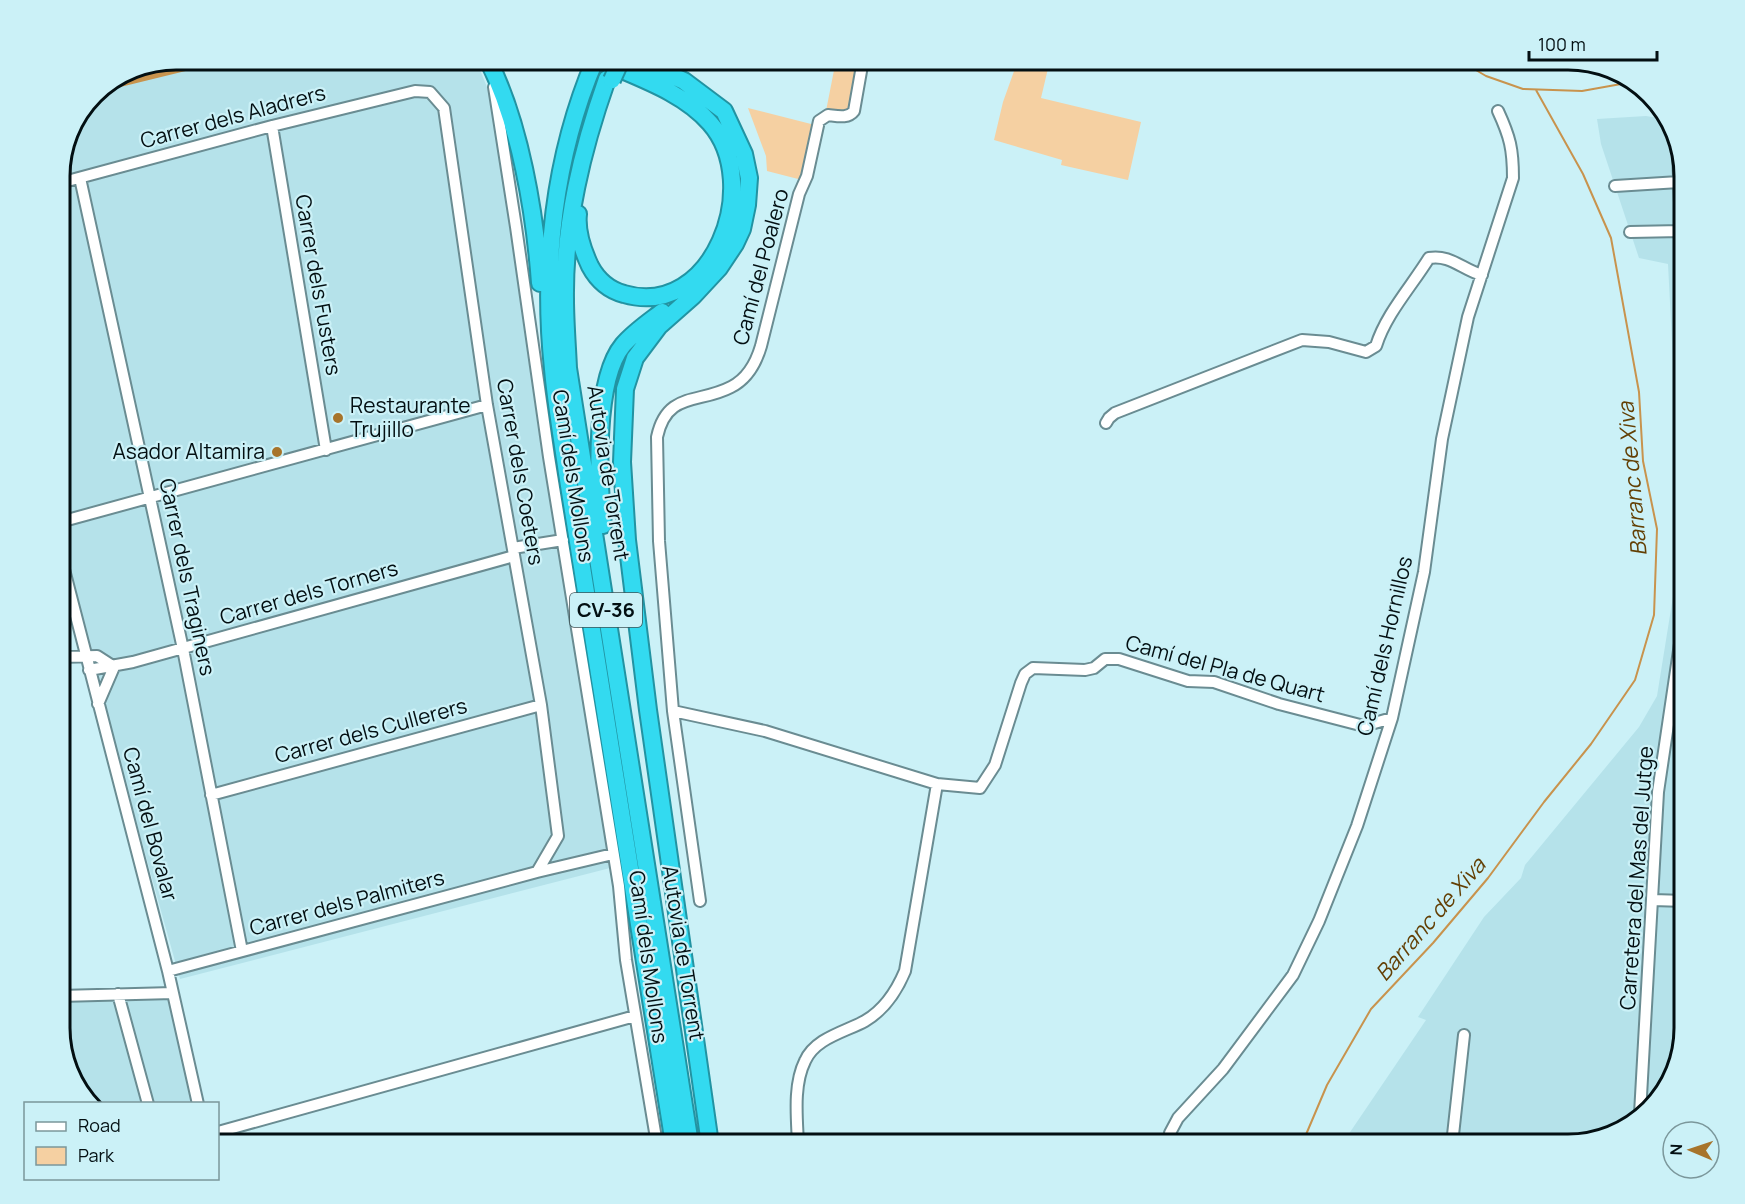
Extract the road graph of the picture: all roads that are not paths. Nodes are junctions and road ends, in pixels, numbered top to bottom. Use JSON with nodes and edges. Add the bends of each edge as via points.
{"nodes":[{"id":1,"x":490,"y":70,"type":"edge"},
{"id":2,"x":493,"y":70,"type":"edge"},
{"id":3,"x":593,"y":70,"type":"edge"},
{"id":4,"x":611,"y":70,"type":"edge"},
{"id":5,"x":611,"y":70,"type":"edge"},
{"id":6,"x":615,"y":70,"type":"edge"},
{"id":7,"x":659,"y":70,"type":"edge"},
{"id":8,"x":861,"y":70,"type":"edge"},
{"id":9,"x":609,"y":79,"type":"junction"},
{"id":10,"x":415,"y":91,"type":"joint"},
{"id":11,"x":1498,"y":111,"type":"dead end"},
{"id":12,"x":272,"y":126,"type":"junction"},
{"id":13,"x":80,"y":178,"type":"junction"},
{"id":14,"x":71,"y":180,"type":"edge"},
{"id":15,"x":1674,"y":182,"type":"edge"},
{"id":16,"x":1615,"y":186,"type":"dead end"},
{"id":17,"x":1674,"y":231,"type":"edge"},
{"id":18,"x":1630,"y":232,"type":"dead end"},
{"id":19,"x":719,"y":268,"type":"junction"},
{"id":20,"x":1482,"y":275,"type":"junction"},
{"id":21,"x":487,"y":405,"type":"junction"},
{"id":22,"x":1106,"y":423,"type":"dead end"},
{"id":23,"x":326,"y":450,"type":"junction"},
{"id":24,"x":567,"y":473,"type":"junction"},
{"id":25,"x":150,"y":498,"type":"junction"},
{"id":26,"x":71,"y":519,"type":"edge"},
{"id":27,"x":563,"y":540,"type":"junction"},
{"id":28,"x":514,"y":552,"type":"junction"},
{"id":29,"x":71,"y":598,"type":"edge"},
{"id":30,"x":183,"y":649,"type":"junction"},
{"id":31,"x":71,"y":657,"type":"edge"},
{"id":32,"x":86,"y":658,"type":"junction"},
{"id":33,"x":114,"y":667,"type":"junction"},
{"id":34,"x":89,"y":670,"type":"junction"},
{"id":35,"x":1674,"y":700,"type":"edge"},
{"id":36,"x":98,"y":704,"type":"junction"},
{"id":37,"x":541,"y":705,"type":"junction"},
{"id":38,"x":673,"y":711,"type":"junction"},
{"id":39,"x":623,"y":716,"type":"junction"},
{"id":40,"x":1392,"y":718,"type":"junction"},
{"id":41,"x":937,"y":784,"type":"junction"},
{"id":42,"x":211,"y":795,"type":"junction"},
{"id":43,"x":614,"y":854,"type":"junction"},
{"id":44,"x":537,"y":872,"type":"junction"},
{"id":45,"x":1653,"y":900,"type":"junction"},
{"id":46,"x":700,"y":901,"type":"dead end"},
{"id":47,"x":1674,"y":901,"type":"edge"},
{"id":48,"x":242,"y":951,"type":"junction"},
{"id":49,"x":168,"y":971,"type":"junction"},
{"id":50,"x":173,"y":993,"type":"junction"},
{"id":51,"x":118,"y":994,"type":"junction"},
{"id":52,"x":71,"y":996,"type":"edge"},
{"id":53,"x":635,"y":1016,"type":"junction"},
{"id":54,"x":1464,"y":1035,"type":"dead end"},
{"id":55,"x":147,"y":1102,"type":"edge"},
{"id":56,"x":198,"y":1102,"type":"edge"},
{"id":57,"x":1641,"y":1104,"type":"edge"},
{"id":58,"x":219,"y":1132,"type":"edge"},
{"id":59,"x":655,"y":1134,"type":"edge"},
{"id":60,"x":672,"y":1134,"type":"edge"},
{"id":61,"x":688,"y":1134,"type":"edge"},
{"id":62,"x":709,"y":1134,"type":"edge"},
{"id":63,"x":798,"y":1134,"type":"edge"},
{"id":64,"x":1170,"y":1134,"type":"edge"},
{"id":65,"x":1453,"y":1134,"type":"edge"}],
"edges":[{"from":1,"to":27,"type":"street","name":"Camí dels Mollons"},
{"from":2,"to":24,"type":"highway","via":[[516,136],[537,237],[547,370],[558,447]]},
{"from":3,"to":24,"type":"highway","name":"Autovia de Torrent","number":"CV-36","via":[[573,124],[552,232],[549,297],[553,368]]},
{"from":4,"to":9,"type":"highway","name":"Autovia de Torrent","number":"CV-36"},
{"from":5,"to":9,"type":"highway","via":[[678,96],[710,122],[725,144],[733,203],[727,226],[707,265],[685,285],[661,296],[637,298],[612,290],[595,276],[582,250],[578,219],[581,190]]},
{"from":6,"to":9,"type":"highway","bridge":true},
{"from":7,"to":19,"type":"highway","via":[[684,81],[724,111],[744,154],[749,178],[742,229]]},
{"from":8,"to":38,"type":"street","name":"Camí del Poalero","via":[[851,115],[828,115],[819,121],[754,364],[732,387],[680,403],[658,430],[659,542]]},
{"from":9,"to":39,"type":"highway","name":"Autovia de Torrent","number":"CV-36","via":[[590,127],[575,188],[565,298],[568,368]]},
{"from":10,"to":12,"type":"street","name":"Carrer dels Aladrers"},
{"from":10,"to":21,"type":"street","name":"Carrer dels Coeters","via":[[430,92],[444,108]]},
{"from":11,"to":20,"type":"street","name":"Camí dels Hornillos","via":[[1509,134],[1513,178]]},
{"from":12,"to":13,"type":"street","name":"Carrer dels Aladrers"},
{"from":12,"to":23,"type":"street","name":"Carrer dels Fusters"},
{"from":13,"to":14,"type":"street","name":"Carrer dels Aladrers"},
{"from":13,"to":25,"type":"street","name":"Carrer dels Traginers"},
{"from":15,"to":16,"type":"street"},
{"from":17,"to":18,"type":"street"},
{"from":19,"to":39,"type":"highway","via":[[622,346],[607,376],[601,414],[601,505],[623,681]]},
{"from":19,"to":62,"type":"highway","via":[[659,326],[635,358],[625,389],[622,462],[627,540],[648,710]]},
{"from":20,"to":22,"type":"street","via":[[1447,258],[1430,258],[1388,318],[1376,346],[1366,352],[1329,342],[1302,340],[1115,413]]},
{"from":20,"to":40,"type":"street","name":"Camí dels Hornillos","via":[[1468,317],[1442,439],[1424,572]]},
{"from":21,"to":23,"type":"street"},
{"from":21,"to":28,"type":"street","name":"Carrer dels Coeters"},
{"from":23,"to":25,"type":"street"},
{"from":24,"to":60,"type":"highway","name":"Autovia de Torrent","number":"CV-36"},
{"from":25,"to":26,"type":"street"},
{"from":25,"to":30,"type":"street","name":"Carrer dels Traginers"},
{"from":27,"to":28,"type":"street","name":"Carrer dels Torners"},
{"from":27,"to":43,"type":"street","name":"Camí dels Mollons"},
{"from":28,"to":30,"type":"street","name":"Carrer dels Torners"},
{"from":28,"to":37,"type":"street","name":"Carrer dels Coeters"},
{"from":29,"to":32,"type":"street","name":"Camí del Bovalar"},
{"from":30,"to":33,"type":"street","name":"Carrer dels Torners"},
{"from":30,"to":42,"type":"street","name":"Carrer dels Traginers"},
{"from":31,"to":32,"type":"street"},
{"from":32,"to":33,"type":"street","via":[[97,656]]},
{"from":32,"to":34,"type":"street","name":"Camí del Bovalar"},
{"from":33,"to":34,"type":"street","name":"Carrer dels Torners"},
{"from":33,"to":36,"type":"street"},
{"from":34,"to":36,"type":"street","name":"Camí del Bovalar"},
{"from":35,"to":45,"type":"street","name":"Carretera del Mas del Jutge","via":[[1658,792]]},
{"from":36,"to":49,"type":"street","name":"Camí del Bovalar"},
{"from":37,"to":42,"type":"street","name":"Carrer dels Cullerers"},
{"from":37,"to":44,"type":"street","name":"Carrer dels Coeters","via":[[558,836]]},
{"from":38,"to":41,"type":"street","name":"Camí del Pla de Quart","via":[[765,731]]},
{"from":38,"to":46,"type":"street"},
{"from":39,"to":61,"type":"highway","name":"Autovia de Torrent","number":"CV-36"},
{"from":40,"to":41,"type":"street","name":"Camí del Pla de Quart","via":[[1364,726],[1214,682],[1176,678],[1119,659],[1105,659],[1085,670],[1033,668],[1021,683],[995,765],[980,788]]},
{"from":40,"to":64,"type":"street","name":"Camí dels Hornillos","via":[[1358,826],[1293,975],[1223,1069],[1178,1118]]},
{"from":41,"to":63,"type":"street","via":[[905,971],[882,1007],[867,1020],[814,1047],[804,1062],[798,1086]]},
{"from":42,"to":48,"type":"street","name":"Carrer dels Traginers"},
{"from":43,"to":44,"type":"street","name":"Carrer dels Palmiters"},
{"from":43,"to":53,"type":"street","name":"Camí dels Mollons"},
{"from":44,"to":48,"type":"street","name":"Carrer dels Palmiters"},
{"from":45,"to":47,"type":"street"},
{"from":45,"to":57,"type":"street","name":"Carretera del Mas del Jutge"},
{"from":48,"to":49,"type":"street","name":"Carrer dels Palmiters"},
{"from":49,"to":50,"type":"street","name":"Camí del Bovalar"},
{"from":50,"to":51,"type":"street"},
{"from":50,"to":56,"type":"street","name":"Camí del Bovalar"},
{"from":51,"to":52,"type":"street"},
{"from":51,"to":55,"type":"street"},
{"from":53,"to":58,"type":"street"},
{"from":53,"to":59,"type":"street","name":"Camí dels Mollons"},
{"from":54,"to":65,"type":"street"}]}
